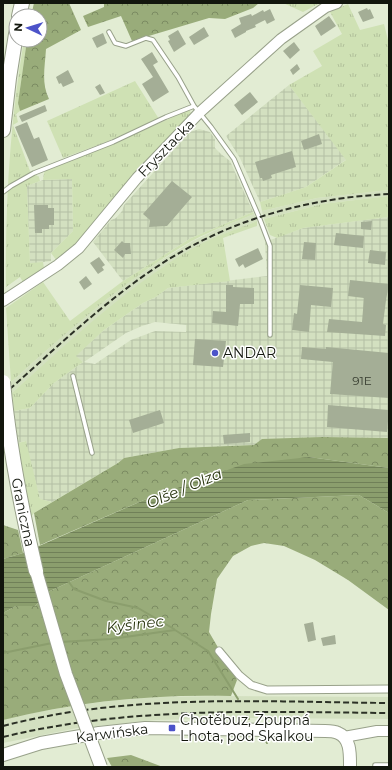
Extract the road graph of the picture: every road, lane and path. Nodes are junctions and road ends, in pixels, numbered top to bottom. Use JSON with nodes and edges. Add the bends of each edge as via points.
{"nodes":[{"id":1,"x":337,"y":3,"type":"edge"},
{"id":2,"x":108,"y":32,"type":"dead end"},
{"id":3,"x":14,"y":48,"type":"edge"},
{"id":4,"x":196,"y":110,"type":"junction"},
{"id":5,"x":3,"y":130,"type":"edge"},
{"id":6,"x":3,"y":192,"type":"edge"},
{"id":7,"x":3,"y":300,"type":"edge"},
{"id":8,"x":270,"y":335,"type":"dead end"},
{"id":9,"x":73,"y":376,"type":"dead end"},
{"id":10,"x":3,"y":382,"type":"edge"},
{"id":11,"x":92,"y":452,"type":"dead end"},
{"id":12,"x":36,"y":571,"type":"joint"},
{"id":13,"x":219,"y":650,"type":"dead end"},
{"id":14,"x":389,"y":689,"type":"edge"},
{"id":15,"x":389,"y":731,"type":"edge"},
{"id":16,"x":344,"y":737,"type":"junction"},
{"id":17,"x":3,"y":755,"type":"edge"},
{"id":18,"x":389,"y":765,"type":"edge"},
{"id":19,"x":101,"y":767,"type":"edge"},
{"id":20,"x":350,"y":767,"type":"edge"},
{"id":21,"x":375,"y":767,"type":"edge"}],
"edges":[{"from":1,"to":4,"type":"street","name":"Frysztacka","via":[[326,7],[282,39]]},
{"from":2,"to":4,"type":"lane","via":[[115,43],[126,46],[146,38],[153,40]]},
{"from":3,"to":5,"type":"highway"},
{"from":4,"to":6,"type":"lane","via":[[172,115],[113,142],[34,173]]},
{"from":4,"to":7,"type":"street","name":"Frysztacka","via":[[79,248],[58,265]]},
{"from":4,"to":8,"type":"lane","via":[[234,159],[270,246]]},
{"from":9,"to":11,"type":"lane"},
{"from":10,"to":12,"type":"highway","name":"Graniczna","bridge":true,"via":[[18,490]]},
{"from":12,"to":19,"type":"main road","bridge":true,"via":[[66,674]]},
{"from":13,"to":14,"type":"street","via":[[239,675],[252,685],[267,690]]},
{"from":15,"to":16,"type":"street","name":"Karwińska"},
{"from":16,"to":17,"type":"main road","name":"Karwińska","via":[[337,732],[325,731],[145,728],[41,743]]},
{"from":16,"to":20,"type":"main road","via":[[350,750]]},
{"from":18,"to":21,"type":"lane"}]}
